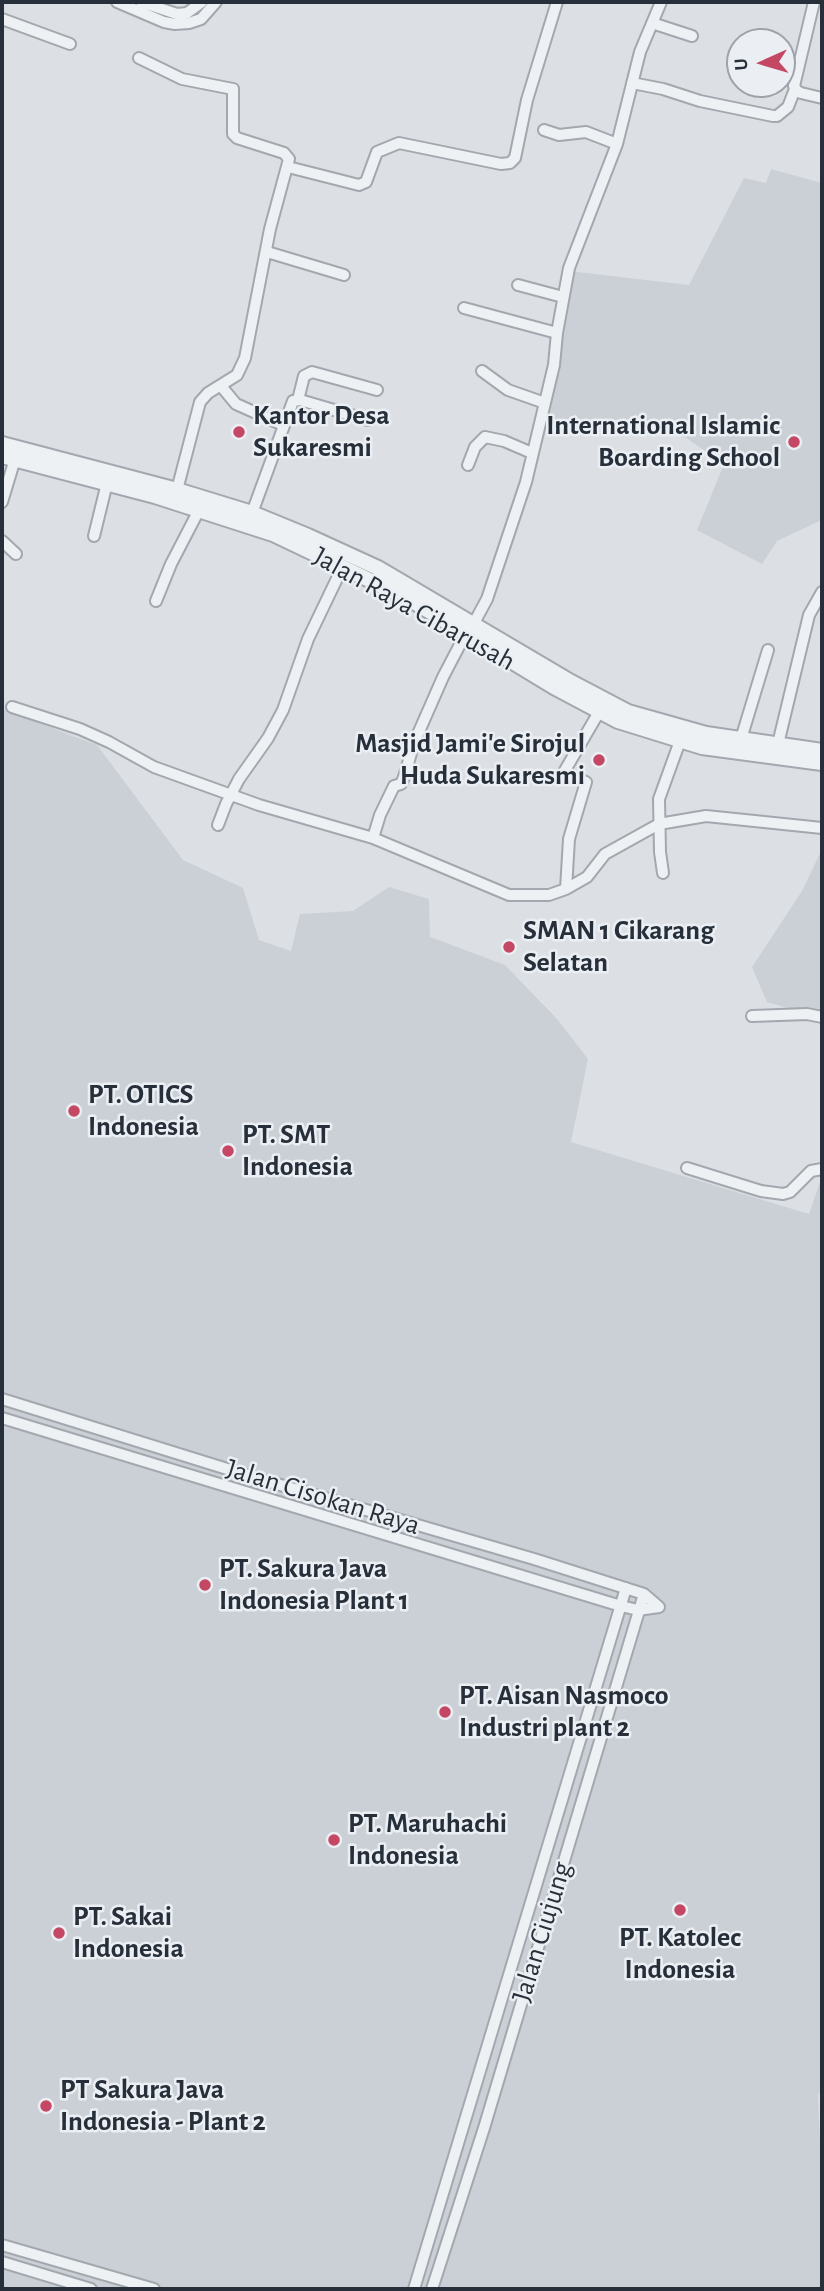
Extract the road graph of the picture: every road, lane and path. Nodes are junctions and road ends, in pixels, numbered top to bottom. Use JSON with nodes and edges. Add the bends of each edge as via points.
{"nodes":[{"id":1,"x":117,"y":2,"type":"edge"},
{"id":2,"x":141,"y":2,"type":"edge"},
{"id":3,"x":202,"y":2,"type":"edge"},
{"id":4,"x":216,"y":2,"type":"edge"},
{"id":5,"x":557,"y":2,"type":"edge"},
{"id":6,"x":661,"y":2,"type":"edge"},
{"id":7,"x":814,"y":2,"type":"edge"},
{"id":8,"x":2,"y":19,"type":"edge"},
{"id":9,"x":652,"y":23,"type":"junction"},
{"id":10,"x":692,"y":36,"type":"dead end"},
{"id":11,"x":69,"y":44,"type":"dead end"},
{"id":12,"x":139,"y":58,"type":"dead end"},
{"id":13,"x":632,"y":83,"type":"junction"},
{"id":14,"x":796,"y":84,"type":"edge"},
{"id":15,"x":796,"y":90,"type":"edge"},
{"id":16,"x":792,"y":98,"type":"edge"},
{"id":17,"x":822,"y":99,"type":"edge"},
{"id":18,"x":544,"y":130,"type":"dead end"},
{"id":19,"x":617,"y":144,"type":"junction"},
{"id":20,"x":288,"y":167,"type":"junction"},
{"id":21,"x":267,"y":252,"type":"junction"},
{"id":22,"x":344,"y":275,"type":"dead end"},
{"id":23,"x":518,"y":285,"type":"dead end"},
{"id":24,"x":564,"y":297,"type":"junction"},
{"id":25,"x":464,"y":308,"type":"dead end"},
{"id":26,"x":557,"y":333,"type":"junction"},
{"id":27,"x":482,"y":371,"type":"dead end"},
{"id":28,"x":221,"y":386,"type":"junction"},
{"id":29,"x":377,"y":390,"type":"dead end"},
{"id":30,"x":298,"y":400,"type":"junction"},
{"id":31,"x":545,"y":403,"type":"junction"},
{"id":32,"x":368,"y":420,"type":"dead end"},
{"id":33,"x":283,"y":425,"type":"junction"},
{"id":34,"x":2,"y":444,"type":"edge"},
{"id":35,"x":532,"y":453,"type":"junction"},
{"id":36,"x":8,"y":457,"type":"edge"},
{"id":37,"x":468,"y":465,"type":"dead end"},
{"id":38,"x":107,"y":483,"type":"junction"},
{"id":39,"x":177,"y":490,"type":"junction"},
{"id":40,"x":2,"y":502,"type":"edge"},
{"id":41,"x":198,"y":505,"type":"junction"},
{"id":42,"x":252,"y":513,"type":"junction"},
{"id":43,"x":93,"y":536,"type":"dead end"},
{"id":44,"x":2,"y":541,"type":"edge"},
{"id":45,"x":16,"y":554,"type":"dead end"},
{"id":46,"x":343,"y":566,"type":"junction"},
{"id":47,"x":822,"y":592,"type":"edge"},
{"id":48,"x":156,"y":601,"type":"dead end"},
{"id":49,"x":470,"y":628,"type":"junction"},
{"id":50,"x":768,"y":650,"type":"dead end"},
{"id":51,"x":12,"y":707,"type":"dead end"},
{"id":52,"x":599,"y":712,"type":"junction"},
{"id":53,"x":617,"y":714,"type":"junction"},
{"id":54,"x":673,"y":734,"type":"junction"},
{"id":55,"x":741,"y":739,"type":"junction"},
{"id":56,"x":778,"y":744,"type":"junction"},
{"id":57,"x":822,"y":751,"type":"edge"},
{"id":58,"x":822,"y":763,"type":"edge"},
{"id":59,"x":230,"y":794,"type":"junction"},
{"id":60,"x":659,"y":824,"type":"junction"},
{"id":61,"x":218,"y":825,"type":"dead end"},
{"id":62,"x":822,"y":828,"type":"edge"},
{"id":63,"x":373,"y":838,"type":"junction"},
{"id":64,"x":663,"y":873,"type":"dead end"},
{"id":65,"x":566,"y":889,"type":"junction"},
{"id":66,"x":752,"y":1016,"type":"dead end"},
{"id":67,"x":822,"y":1017,"type":"edge"},
{"id":68,"x":687,"y":1168,"type":"dead end"},
{"id":69,"x":822,"y":1169,"type":"edge"},
{"id":70,"x":2,"y":1399,"type":"edge"},
{"id":71,"x":2,"y":1418,"type":"edge"},
{"id":72,"x":626,"y":1588,"type":"junction"},
{"id":73,"x":644,"y":1594,"type":"junction"},
{"id":74,"x":621,"y":1606,"type":"junction"},
{"id":75,"x":638,"y":1610,"type":"junction"},
{"id":76,"x":2,"y":2245,"type":"edge"},
{"id":77,"x":2,"y":2262,"type":"edge"},
{"id":78,"x":91,"y":2289,"type":"edge"},
{"id":79,"x":153,"y":2289,"type":"edge"},
{"id":80,"x":414,"y":2289,"type":"edge"},
{"id":81,"x":432,"y":2289,"type":"edge"}],
"edges":[{"from":1,"to":4,"type":"street","via":[[175,24],[201,19]]},
{"from":2,"to":3,"type":"street","via":[[177,14]]},
{"from":5,"to":20,"type":"street","via":[[510,163],[399,143],[377,152],[366,182],[359,185]]},
{"from":6,"to":9,"type":"street"},
{"from":7,"to":14,"type":"street"},
{"from":8,"to":11,"type":"street"},
{"from":9,"to":10,"type":"street"},
{"from":9,"to":13,"type":"street"},
{"from":12,"to":20,"type":"street","via":[[182,79],[233,89],[233,134],[284,153]]},
{"from":13,"to":16,"type":"street","via":[[774,116],[788,107]]},
{"from":13,"to":19,"type":"street"},
{"from":15,"to":17,"type":"street"},
{"from":18,"to":19,"type":"street","via":[[559,135],[586,132]]},
{"from":19,"to":24,"type":"street","via":[[569,268]]},
{"from":20,"to":21,"type":"street"},
{"from":21,"to":22,"type":"street"},
{"from":21,"to":28,"type":"street","via":[[245,358],[237,375]]},
{"from":23,"to":24,"type":"street"},
{"from":24,"to":26,"type":"street"},
{"from":25,"to":26,"type":"street"},
{"from":26,"to":31,"type":"street"},
{"from":27,"to":31,"type":"street","via":[[508,390]]},
{"from":28,"to":33,"type":"street","via":[[236,404]]},
{"from":28,"to":39,"type":"street","via":[[201,402]]},
{"from":29,"to":30,"type":"street","via":[[309,373],[303,378]]},
{"from":30,"to":32,"type":"street"},
{"from":30,"to":33,"type":"street","via":[[293,401]]},
{"from":31,"to":35,"type":"street"},
{"from":33,"to":42,"type":"street"},
{"from":34,"to":39,"type":"street","name":"Jalan Raya Cibarusah"},
{"from":35,"to":37,"type":"street","via":[[485,438],[475,447]]},
{"from":35,"to":49,"type":"street","via":[[487,599]]},
{"from":36,"to":38,"type":"street","name":"Jalan Raya Cibarusah"},
{"from":36,"to":40,"type":"street"},
{"from":38,"to":41,"type":"street","name":"Jalan Raya Cibarusah"},
{"from":38,"to":43,"type":"street"},
{"from":39,"to":41,"type":"street","name":"Jalan Raya Cibarusah"},
{"from":41,"to":42,"type":"street","name":"Jalan Raya Cibarusah"},
{"from":41,"to":46,"type":"street","name":"Jalan Raya Cibarusah"},
{"from":41,"to":48,"type":"street"},
{"from":42,"to":49,"type":"street","name":"Jalan Raya Cibarusah","via":[[378,568]]},
{"from":44,"to":45,"type":"street"},
{"from":46,"to":49,"type":"street","name":"Jalan Raya Cibarusah"},
{"from":46,"to":59,"type":"street","via":[[308,639],[284,710]]},
{"from":47,"to":56,"type":"street","via":[[809,615]]},
{"from":49,"to":52,"type":"street","name":"Jalan Raya Cibarusah"},
{"from":49,"to":53,"type":"street","name":"Jalan Raya Cibarusah","via":[[571,682]]},
{"from":49,"to":63,"type":"street","via":[[443,677],[404,778],[394,786]]},
{"from":50,"to":55,"type":"street"},
{"from":51,"to":59,"type":"street","via":[[80,729],[154,767]]},
{"from":52,"to":53,"type":"street","name":"Jalan Raya Cibarusah"},
{"from":52,"to":65,"type":"street","via":[[564,772],[586,782],[569,839]]},
{"from":53,"to":54,"type":"street","name":"Jalan Raya Cibarusah"},
{"from":54,"to":55,"type":"street","name":"Jalan Raya Cibarusah"},
{"from":54,"to":58,"type":"street","name":"Jalan Raya Cibarusah","via":[[728,751]]},
{"from":54,"to":60,"type":"street"},
{"from":55,"to":56,"type":"street","name":"Jalan Raya Cibarusah"},
{"from":56,"to":57,"type":"street","name":"Jalan Raya Cibarusah"},
{"from":59,"to":61,"type":"street"},
{"from":59,"to":63,"type":"street"},
{"from":60,"to":62,"type":"street","via":[[706,816]]},
{"from":60,"to":64,"type":"street"},
{"from":60,"to":65,"type":"street","via":[[605,854],[587,877]]},
{"from":63,"to":65,"type":"street","via":[[509,895],[549,895]]},
{"from":66,"to":67,"type":"street"},
{"from":68,"to":69,"type":"street","via":[[783,1194],[811,1171]]},
{"from":70,"to":72,"type":"street","name":"Jalan Cisokan Raya"},
{"from":71,"to":74,"type":"street","name":"Jalan Cisokan Raya"},
{"from":72,"to":73,"type":"street","name":"Jalan Cisokan Raya"},
{"from":72,"to":74,"type":"street"},
{"from":73,"to":75,"type":"street","name":"Jalan Ciujung"},
{"from":73,"to":75,"type":"street","via":[[659,1607]]},
{"from":74,"to":75,"type":"street","name":"Jalan Cisokan Raya"},
{"from":74,"to":80,"type":"street"},
{"from":75,"to":81,"type":"street","name":"Jalan Ciujung"},
{"from":76,"to":79,"type":"street"},
{"from":77,"to":78,"type":"street"}]}
